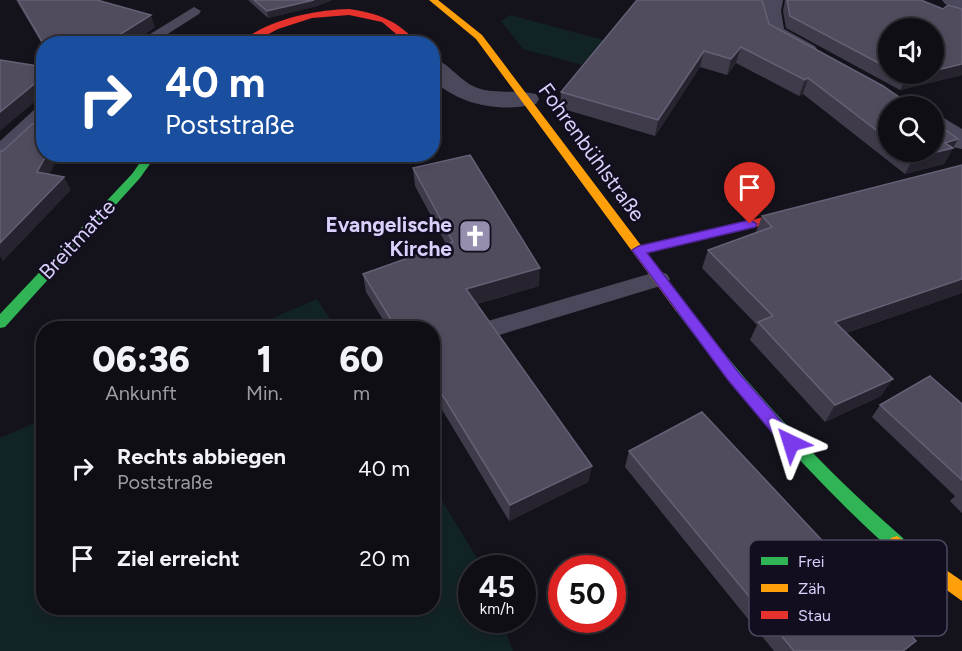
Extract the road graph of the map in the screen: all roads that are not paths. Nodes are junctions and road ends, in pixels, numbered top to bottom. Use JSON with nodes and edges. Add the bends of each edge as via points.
{"nodes":[{"id":1,"x":433,"y":0,"type":"edge"},
{"id":2,"x":773,"y":0,"type":"edge"},
{"id":3,"x":952,"y":0,"type":"edge"},
{"id":4,"x":962,"y":3,"type":"edge"},
{"id":5,"x":194,"y":11,"type":"dead end"},
{"id":6,"x":154,"y":36,"type":"edge"},
{"id":7,"x":259,"y":36,"type":"edge"},
{"id":8,"x":404,"y":36,"type":"edge"},
{"id":9,"x":824,"y":61,"type":"edge"},
{"id":10,"x":440,"y":73,"type":"edge"},
{"id":11,"x":527,"y":99,"type":"junction"},
{"id":12,"x":36,"y":122,"type":"edge"},
{"id":13,"x":944,"y":129,"type":"edge"},
{"id":14,"x":962,"y":141,"type":"edge"},
{"id":15,"x":0,"y":156,"type":"edge"},
{"id":16,"x":146,"y":162,"type":"edge"},
{"id":17,"x":818,"y":208,"type":"edge"},
{"id":18,"x":639,"y":250,"type":"junction"},
{"id":19,"x":659,"y":279,"type":"junction"},
{"id":20,"x":0,"y":323,"type":"edge"},
{"id":21,"x":496,"y":327,"type":"edge"},
{"id":22,"x":895,"y":540,"type":"edge"},
{"id":23,"x":947,"y":582,"type":"edge"},
{"id":24,"x":962,"y":592,"type":"edge"}],
"edges":[{"from":1,"to":11,"type":"main road","name":"Fohrenbühlstraße","via":[[479,37]]},
{"from":2,"to":9,"type":"street","via":[[770,11],[774,32]]},
{"from":3,"to":4,"type":"street"},
{"from":5,"to":6,"type":"lane"},
{"from":7,"to":8,"type":"main road","via":[[298,18],[336,12],[384,20]]},
{"from":10,"to":11,"type":"street","via":[[455,88],[474,97]]},
{"from":11,"to":18,"type":"main road","name":"Fohrenbühlstraße"},
{"from":12,"to":15,"type":"street"},
{"from":13,"to":14,"type":"street"},
{"from":16,"to":20,"type":"main road","name":"Breitmatte"},
{"from":17,"to":18,"type":"main road"},
{"from":18,"to":19,"type":"main road","name":"Fohrenbühlstraße"},
{"from":19,"to":21,"type":"lane"},
{"from":19,"to":22,"type":"main road","name":"Fohrenbühlstraße","via":[[733,376],[805,460]]},
{"from":23,"to":24,"type":"main road","name":"Fohrenbühlstraße"}]}
